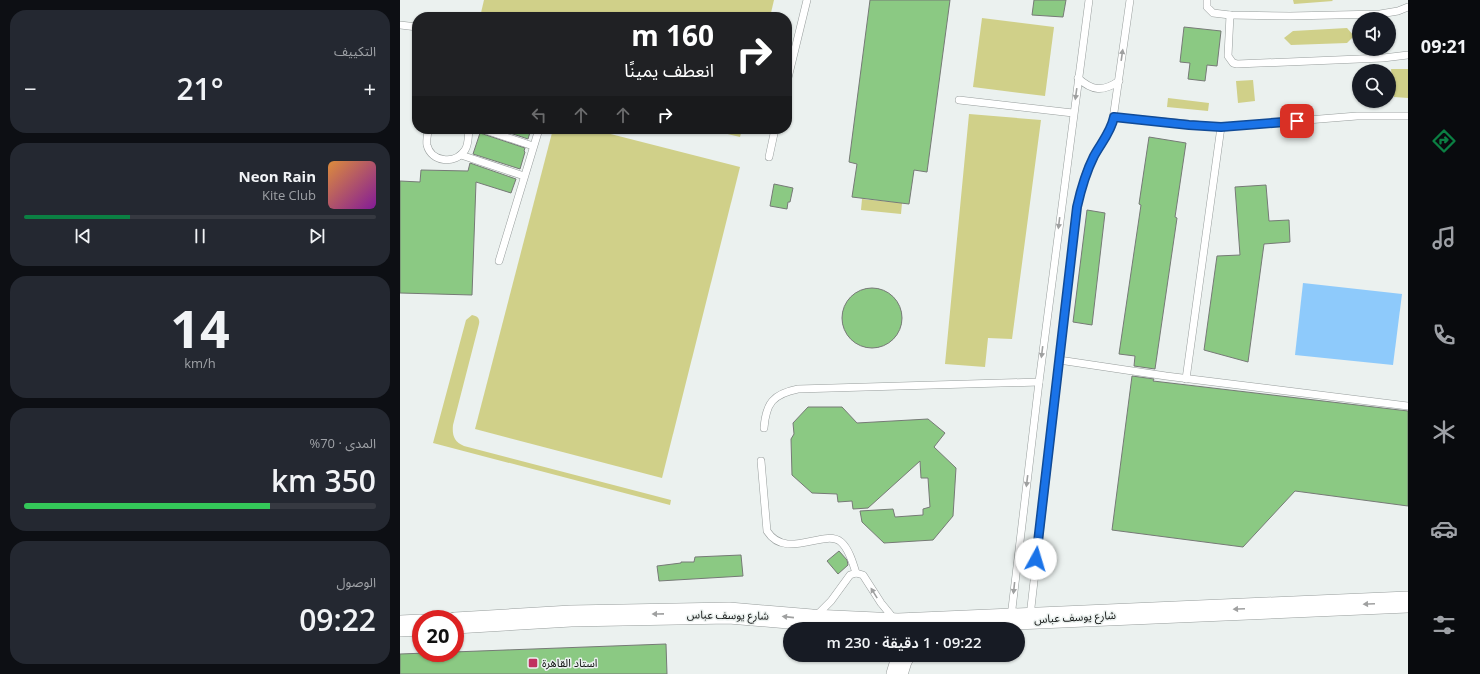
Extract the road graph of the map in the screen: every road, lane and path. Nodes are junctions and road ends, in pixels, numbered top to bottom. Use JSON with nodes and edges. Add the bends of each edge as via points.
{"nodes":[{"id":1,"x":807,"y":0,"type":"edge"},
{"id":2,"x":1089,"y":0,"type":"edge"},
{"id":3,"x":1130,"y":0,"type":"edge"},
{"id":4,"x":1207,"y":0,"type":"edge"},
{"id":5,"x":1408,"y":7,"type":"edge"},
{"id":6,"x":1230,"y":15,"type":"junction"},
{"id":7,"x":400,"y":25,"type":"edge"},
{"id":8,"x":412,"y":26,"type":"edge"},
{"id":9,"x":1408,"y":55,"type":"edge"},
{"id":10,"x":792,"y":62,"type":"edge"},
{"id":11,"x":1078,"y":78,"type":"junction"},
{"id":12,"x":1119,"y":81,"type":"junction"},
{"id":13,"x":959,"y":100,"type":"dead end"},
{"id":14,"x":1073,"y":112,"type":"junction"},
{"id":15,"x":1408,"y":116,"type":"edge"},
{"id":16,"x":1114,"y":117,"type":"junction"},
{"id":17,"x":1221,"y":127,"type":"junction"},
{"id":18,"x":428,"y":134,"type":"edge"},
{"id":19,"x":468,"y":134,"type":"edge"},
{"id":20,"x":497,"y":134,"type":"edge"},
{"id":21,"x":537,"y":134,"type":"edge"},
{"id":22,"x":775,"y":134,"type":"edge"},
{"id":23,"x":533,"y":146,"type":"junction"},
{"id":24,"x":461,"y":155,"type":"junction"},
{"id":25,"x":769,"y":157,"type":"dead end"},
{"id":26,"x":524,"y":176,"type":"junction"},
{"id":27,"x":499,"y":261,"type":"dead end"},
{"id":28,"x":1059,"y":360,"type":"junction"},
{"id":29,"x":1186,"y":379,"type":"junction"},
{"id":30,"x":1039,"y":382,"type":"junction"},
{"id":31,"x":1408,"y":406,"type":"edge"},
{"id":32,"x":764,"y":428,"type":"dead end"},
{"id":33,"x":761,"y":461,"type":"dead end"},
{"id":34,"x":856,"y":573,"type":"junction"},
{"id":35,"x":1408,"y":602,"type":"edge"},
{"id":36,"x":1020,"y":619,"type":"junction"},
{"id":37,"x":812,"y":620,"type":"junction"},
{"id":38,"x":464,"y":622,"type":"edge"},
{"id":39,"x":855,"y":622,"type":"edge"},
{"id":40,"x":896,"y":622,"type":"edge"},
{"id":41,"x":990,"y":622,"type":"edge"},
{"id":42,"x":412,"y":625,"type":"edge"},
{"id":43,"x":400,"y":626,"type":"edge"},
{"id":44,"x":901,"y":662,"type":"edge"},
{"id":45,"x":898,"y":674,"type":"edge"}],
"edges":[{"from":1,"to":10,"type":"lane"},
{"from":2,"to":11,"type":"lane"},
{"from":12,"to":3,"type":"lane","one_way":true},
{"from":4,"to":6,"type":"lane","via":[[1207,6],[1212,12]]},
{"from":5,"to":6,"type":"lane","via":[[1380,14]]},
{"from":6,"to":9,"type":"lane","via":[[1228,56],[1237,64]]},
{"from":7,"to":8,"type":"lane"},
{"from":11,"to":12,"type":"lane","via":[[1084,84],[1098,89]]},
{"from":11,"to":14,"type":"lane","one_way":true},
{"from":12,"to":16,"type":"lane"},
{"from":13,"to":14,"type":"lane"},
{"from":14,"to":30,"type":"lane","one_way":true},
{"from":15,"to":17,"type":"lane","via":[[1358,116]]},
{"from":16,"to":17,"type":"lane"},
{"from":16,"to":28,"type":"lane","via":[[1109,133],[1086,173],[1077,207]]},
{"from":17,"to":29,"type":"lane"},
{"from":18,"to":24,"type":"lane","via":[[429,149],[437,157],[449,160]]},
{"from":19,"to":24,"type":"lane","via":[[467,144]]},
{"from":20,"to":23,"type":"lane"},
{"from":21,"to":23,"type":"lane"},
{"from":22,"to":25,"type":"lane"},
{"from":23,"to":26,"type":"lane"},
{"from":24,"to":26,"type":"lane"},
{"from":26,"to":27,"type":"lane"},
{"from":28,"to":29,"type":"lane"},
{"from":28,"to":36,"type":"lane"},
{"from":29,"to":31,"type":"lane"},
{"from":30,"to":32,"type":"lane","via":[[798,389],[784,392],[772,401],[765,414]]},
{"from":30,"to":36,"type":"lane","one_way":true},
{"from":33,"to":34,"type":"lane","via":[[767,531],[772,538],[787,544],[838,540],[847,549]]},
{"from":34,"to":37,"type":"lane","via":[[850,575],[831,601]]},
{"from":40,"to":34,"type":"lane","one_way":true,"via":[[881,604],[863,575]]},
{"from":35,"to":36,"type":"main road","name":"شارع يوسف عباس","one_way":true},
{"from":36,"to":41,"type":"main road","name":"شارع يوسف عباس"},
{"from":37,"to":38,"type":"main road","name":"شارع يوسف عباس","one_way":true,"via":[[729,612],[571,616]]},
{"from":37,"to":39,"type":"main road","name":"شارع يوسف عباس"},
{"from":42,"to":43,"type":"main road"},
{"from":44,"to":45,"type":"main road"}]}
